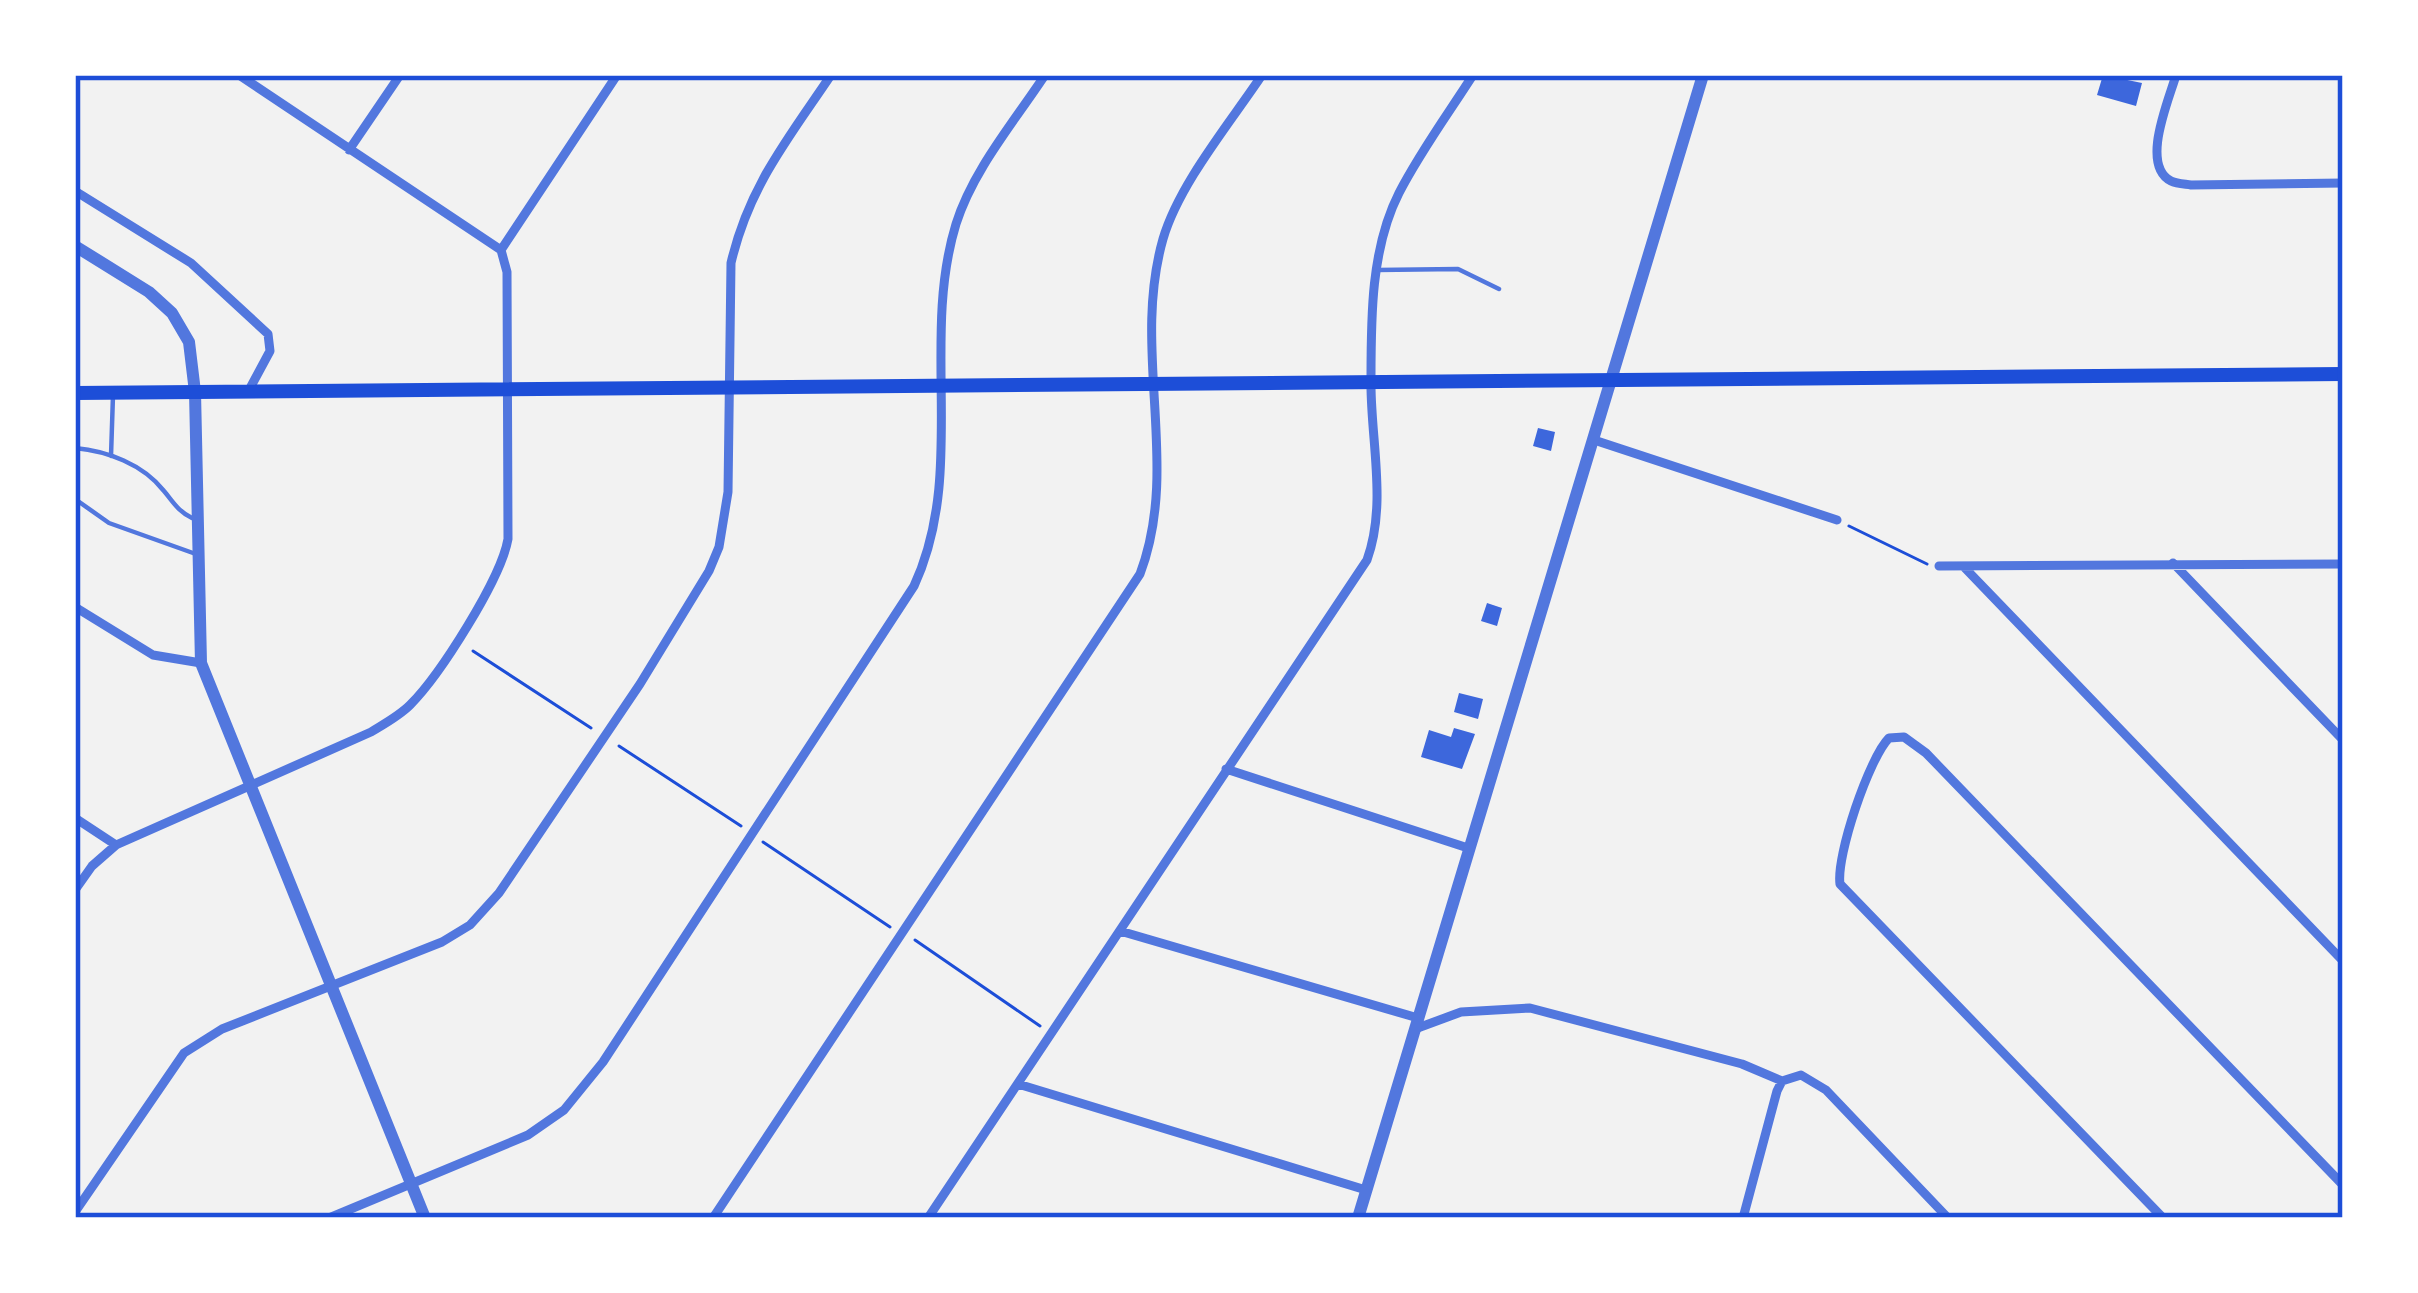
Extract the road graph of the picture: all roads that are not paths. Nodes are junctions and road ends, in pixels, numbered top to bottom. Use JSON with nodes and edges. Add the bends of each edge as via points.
{"nodes":[{"id":1,"x":239,"y":75,"type":"edge"},
{"id":2,"x":400,"y":75,"type":"edge"},
{"id":3,"x":617,"y":75,"type":"edge"},
{"id":4,"x":832,"y":75,"type":"edge"},
{"id":5,"x":1045,"y":75,"type":"edge"},
{"id":6,"x":1262,"y":75,"type":"edge"},
{"id":7,"x":1472,"y":75,"type":"edge"},
{"id":8,"x":1703,"y":75,"type":"edge"},
{"id":9,"x":2176,"y":75,"type":"edge"},
{"id":10,"x":350,"y":150,"type":"junction"},
{"id":11,"x":2343,"y":183,"type":"edge"},
{"id":12,"x":75,"y":191,"type":"edge"},
{"id":13,"x":75,"y":246,"type":"edge"},
{"id":14,"x":501,"y":250,"type":"junction"},
{"id":15,"x":1377,"y":270,"type":"junction"},
{"id":16,"x":1499,"y":289,"type":"dead end"},
{"id":17,"x":2343,"y":374,"type":"edge"},
{"id":18,"x":1612,"y":383,"type":"junction"},
{"id":19,"x":1371,"y":384,"type":"junction"},
{"id":20,"x":1151,"y":386,"type":"junction"},
{"id":21,"x":942,"y":387,"type":"junction"},
{"id":22,"x":726,"y":388,"type":"junction"},
{"id":23,"x":506,"y":390,"type":"junction"},
{"id":24,"x":112,"y":392,"type":"junction"},
{"id":25,"x":195,"y":392,"type":"junction"},
{"id":26,"x":248,"y":392,"type":"junction"},
{"id":27,"x":75,"y":393,"type":"edge"},
{"id":28,"x":1594,"y":440,"type":"junction"},
{"id":29,"x":75,"y":448,"type":"edge"},
{"id":30,"x":111,"y":456,"type":"junction"},
{"id":31,"x":75,"y":500,"type":"edge"},
{"id":32,"x":198,"y":520,"type":"junction"},
{"id":33,"x":1837,"y":520,"type":"road end"},
{"id":34,"x":199,"y":555,"type":"junction"},
{"id":35,"x":2173,"y":563,"type":"junction"},
{"id":36,"x":2343,"y":564,"type":"edge"},
{"id":37,"x":1939,"y":566,"type":"road end"},
{"id":38,"x":1963,"y":566,"type":"junction"},
{"id":39,"x":75,"y":607,"type":"edge"},
{"id":40,"x":201,"y":663,"type":"junction"},
{"id":41,"x":2343,"y":740,"type":"edge"},
{"id":42,"x":1226,"y":769,"type":"junction"},
{"id":43,"x":252,"y":786,"type":"junction"},
{"id":44,"x":75,"y":818,"type":"edge"},
{"id":45,"x":116,"y":845,"type":"junction"},
{"id":46,"x":1468,"y":848,"type":"junction"},
{"id":47,"x":75,"y":890,"type":"edge"},
{"id":48,"x":1120,"y":932,"type":"junction"},
{"id":49,"x":2343,"y":961,"type":"edge"},
{"id":50,"x":330,"y":988,"type":"junction"},
{"id":51,"x":1416,"y":1024,"type":"junction"},
{"id":52,"x":1781,"y":1082,"type":"junction"},
{"id":53,"x":1018,"y":1084,"type":"junction"},
{"id":54,"x":2343,"y":1185,"type":"edge"},
{"id":55,"x":412,"y":1186,"type":"junction"},
{"id":56,"x":1366,"y":1190,"type":"junction"},
{"id":57,"x":75,"y":1212,"type":"edge"},
{"id":58,"x":329,"y":1218,"type":"edge"},
{"id":59,"x":425,"y":1218,"type":"edge"},
{"id":60,"x":712,"y":1218,"type":"edge"},
{"id":61,"x":928,"y":1218,"type":"edge"},
{"id":62,"x":1358,"y":1218,"type":"edge"},
{"id":63,"x":1743,"y":1218,"type":"edge"},
{"id":64,"x":1948,"y":1218,"type":"edge"},
{"id":65,"x":2163,"y":1218,"type":"edge"}],
"edges":[{"from":1,"to":10,"type":"street"},
{"from":2,"to":10,"type":"street"},
{"from":3,"to":14,"type":"street"},
{"from":4,"to":22,"type":"street","via":[[772,160],[739,229]]},
{"from":5,"to":21,"type":"street","via":[[956,225]]},
{"from":6,"to":20,"type":"street","via":[[1164,235]]},
{"from":7,"to":15,"type":"street","via":[[1399,194]]},
{"from":8,"to":18,"type":"street"},
{"from":9,"to":11,"type":"street","via":[[2156,151],[2171,181]]},
{"from":10,"to":14,"type":"street"},
{"from":12,"to":26,"type":"street","via":[[191,263],[268,334],[270,351]]},
{"from":13,"to":25,"type":"street","via":[[172,313],[189,342]]},
{"from":14,"to":23,"type":"street"},
{"from":15,"to":16,"type":"lane","via":[[1458,268]]},
{"from":15,"to":19,"type":"street"},
{"from":17,"to":18,"type":"main road"},
{"from":18,"to":19,"type":"main road"},
{"from":18,"to":28,"type":"street"},
{"from":19,"to":20,"type":"main road"},
{"from":19,"to":42,"type":"street","via":[[1372,547]]},
{"from":20,"to":21,"type":"main road"},
{"from":20,"to":60,"type":"street","via":[[1158,508],[1139,574]]},
{"from":21,"to":22,"type":"main road"},
{"from":21,"to":55,"type":"street","via":[[930,553],[760,827],[564,1110],[510,1144]]},
{"from":22,"to":23,"type":"main road"},
{"from":22,"to":50,"type":"street","via":[[728,492],[719,547],[640,684],[487,909],[442,942]]},
{"from":23,"to":26,"type":"main road"},
{"from":23,"to":43,"type":"street","via":[[508,539],[497,576],[398,715]]},
{"from":24,"to":25,"type":"main road"},
{"from":24,"to":27,"type":"main road"},
{"from":24,"to":30,"type":"lane"},
{"from":25,"to":26,"type":"main road"},
{"from":25,"to":32,"type":"street"},
{"from":28,"to":33,"type":"street"},
{"from":28,"to":46,"type":"street"},
{"from":29,"to":30,"type":"lane"},
{"from":30,"to":32,"type":"lane","via":[[141,470]]},
{"from":31,"to":34,"type":"lane","via":[[109,523]]},
{"from":32,"to":34,"type":"street"},
{"from":34,"to":40,"type":"street"},
{"from":35,"to":36,"type":"street"},
{"from":35,"to":38,"type":"street"},
{"from":35,"to":41,"type":"street"},
{"from":37,"to":38,"type":"street"},
{"from":38,"to":49,"type":"street"},
{"from":39,"to":40,"type":"street","via":[[153,655]]},
{"from":40,"to":43,"type":"street"},
{"from":42,"to":46,"type":"street"},
{"from":42,"to":48,"type":"street"},
{"from":43,"to":45,"type":"street"},
{"from":43,"to":50,"type":"street"},
{"from":44,"to":45,"type":"street"},
{"from":45,"to":47,"type":"street"},
{"from":46,"to":51,"type":"street"},
{"from":48,"to":51,"type":"street"},
{"from":48,"to":53,"type":"street"},
{"from":50,"to":55,"type":"street"},
{"from":50,"to":57,"type":"street","via":[[222,1029],[184,1053]]},
{"from":51,"to":52,"type":"street","via":[[1530,1008],[1742,1064]]},
{"from":51,"to":56,"type":"street"},
{"from":52,"to":63,"type":"street"},
{"from":52,"to":64,"type":"street","via":[[1808,1076],[1826,1090]]},
{"from":53,"to":56,"type":"street"},
{"from":53,"to":61,"type":"street"},
{"from":54,"to":65,"type":"street","via":[[1926,753],[1897,736],[1876,757],[1839,864],[1840,884]]},
{"from":55,"to":58,"type":"street"},
{"from":55,"to":59,"type":"street"},
{"from":56,"to":62,"type":"street"}]}
